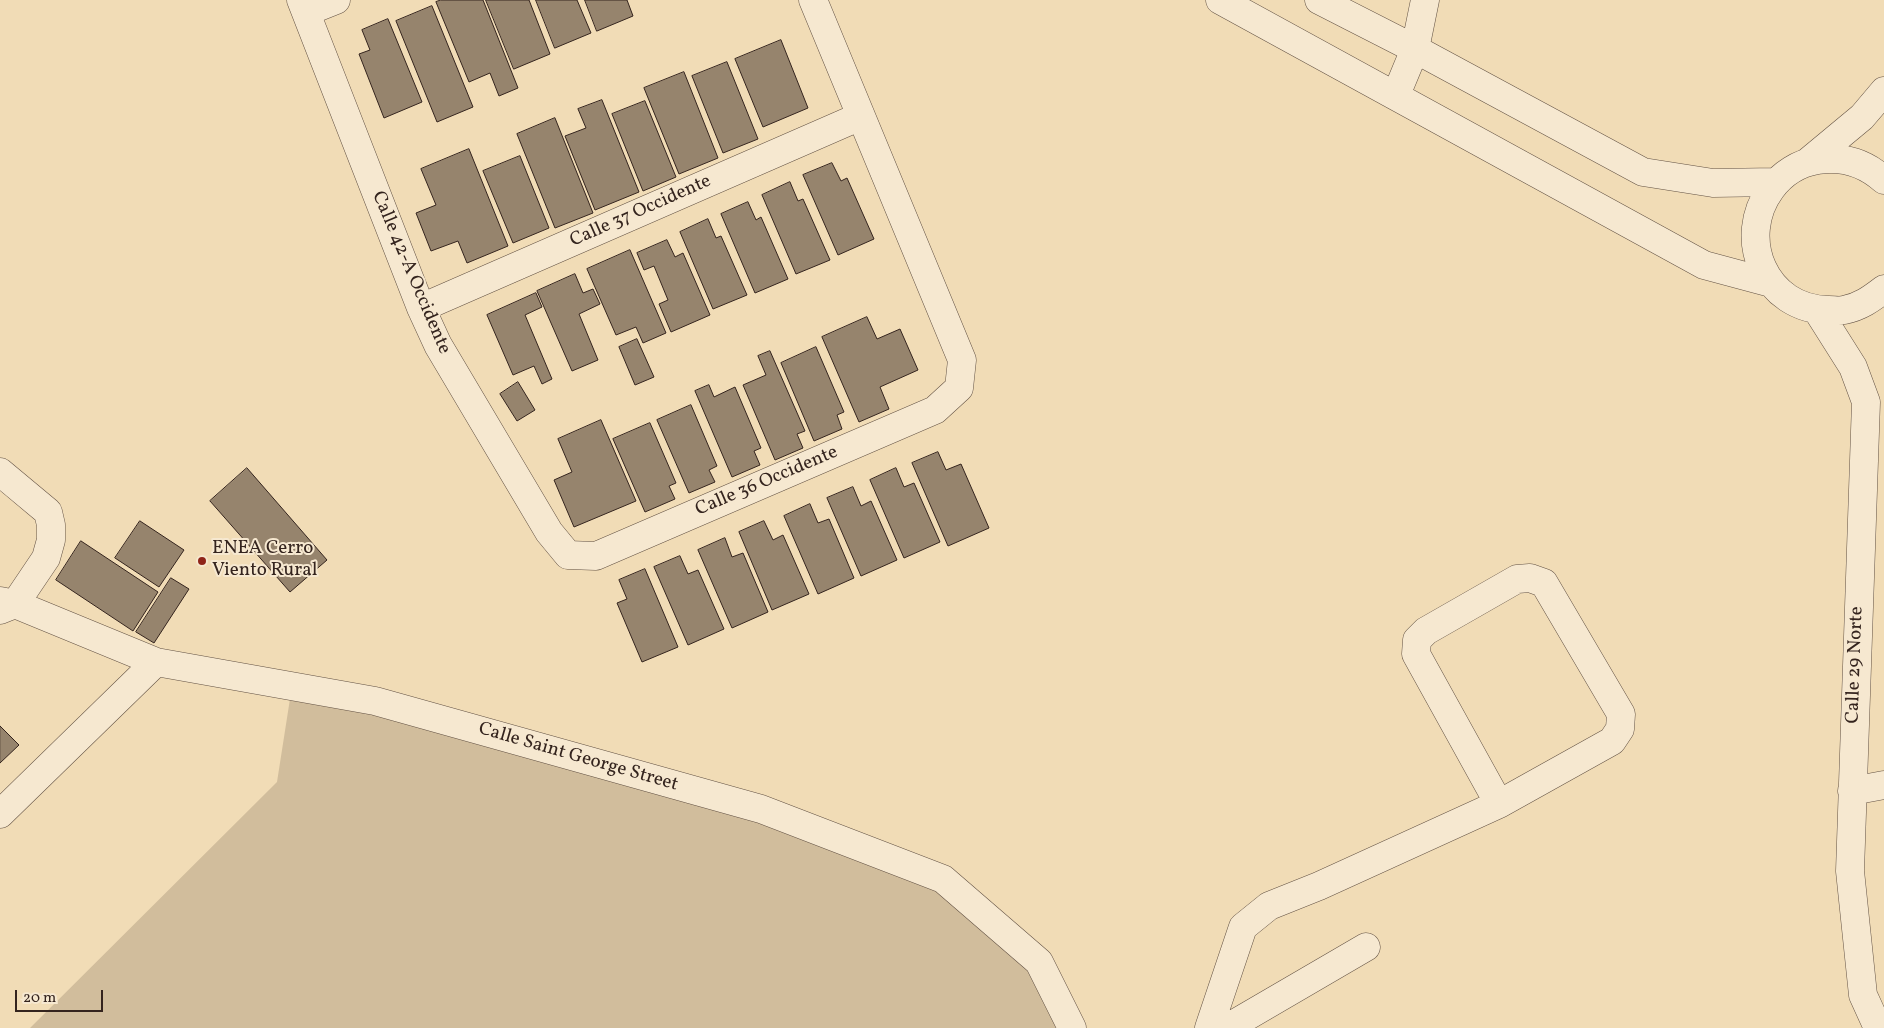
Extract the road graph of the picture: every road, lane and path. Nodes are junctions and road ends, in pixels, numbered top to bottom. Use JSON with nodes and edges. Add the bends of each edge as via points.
{"nodes":[{"id":1,"x":336,"y":0,"type":"edge"},
{"id":2,"x":813,"y":0,"type":"edge"},
{"id":3,"x":1220,"y":0,"type":"edge"},
{"id":4,"x":1319,"y":0,"type":"edge"},
{"id":5,"x":1425,"y":0,"type":"edge"},
{"id":6,"x":303,"y":6,"type":"edge"},
{"id":7,"x":1415,"y":49,"type":"junction"},
{"id":8,"x":1884,"y":91,"type":"edge"},
{"id":9,"x":1396,"y":96,"type":"junction"},
{"id":10,"x":1873,"y":114,"type":"edge"},
{"id":11,"x":861,"y":116,"type":"junction"},
{"id":12,"x":1809,"y":161,"type":"junction"},
{"id":13,"x":1884,"y":180,"type":"edge"},
{"id":14,"x":1776,"y":182,"type":"junction"},
{"id":15,"x":1772,"y":283,"type":"junction"},
{"id":16,"x":1884,"y":289,"type":"edge"},
{"id":17,"x":421,"y":308,"type":"junction"},
{"id":18,"x":1818,"y":310,"type":"junction"},
{"id":19,"x":0,"y":472,"type":"edge"},
{"id":20,"x":568,"y":554,"type":"joint"},
{"id":21,"x":5,"y":605,"type":"edge"},
{"id":22,"x":156,"y":662,"type":"junction"},
{"id":23,"x":1884,"y":785,"type":"edge"},
{"id":24,"x":1852,"y":791,"type":"junction"},
{"id":25,"x":1499,"y":804,"type":"junction"},
{"id":26,"x":0,"y":814,"type":"edge"},
{"id":27,"x":1366,"y":946,"type":"dead end"},
{"id":28,"x":1072,"y":1028,"type":"edge"},
{"id":29,"x":1209,"y":1028,"type":"edge"},
{"id":30,"x":1227,"y":1028,"type":"edge"},
{"id":31,"x":1878,"y":1028,"type":"edge"}],
"edges":[{"from":1,"to":6,"type":"street"},
{"from":2,"to":11,"type":"street"},
{"from":3,"to":9,"type":"street"},
{"from":4,"to":7,"type":"street"},
{"from":5,"to":7,"type":"street"},
{"from":6,"to":17,"type":"street","name":"Calle 42-A Occidente"},
{"from":7,"to":9,"type":"street"},
{"from":7,"to":14,"type":"street","via":[[1643,172],[1713,183]]},
{"from":8,"to":10,"type":"street"},
{"from":9,"to":15,"type":"street","via":[[1704,265]]},
{"from":10,"to":12,"type":"street"},
{"from":11,"to":17,"type":"street","name":"Calle 37 Occidente"},
{"from":11,"to":20,"type":"street","name":"Calle 36 Occidente","via":[[962,360],[958,388],[935,410],[606,552],[596,556]]},
{"from":12,"to":13,"type":"street","via":[[1832,158],[1854,162],[1875,171]]},
{"from":12,"to":14,"type":"street"},
{"from":14,"to":15,"type":"street","via":[[1763,200],[1756,221],[1755,243],[1760,265]]},
{"from":15,"to":18,"type":"street","via":[[1800,305]]},
{"from":16,"to":18,"type":"street","via":[[1867,302],[1843,310]]},
{"from":17,"to":20,"type":"street","name":"Calle 42-A Occidente","via":[[438,345],[549,532]]},
{"from":18,"to":24,"type":"street","name":"Calle 29 Norte","via":[[1853,368],[1866,402]]},
{"from":19,"to":21,"type":"street","via":[[48,512],[51,525],[46,558]]},
{"from":21,"to":22,"type":"street","name":"Calle Saint George Street"},
{"from":22,"to":26,"type":"street"},
{"from":22,"to":28,"type":"street","name":"Calle Saint George Street","via":[[375,701],[762,809],[943,879],[1039,962]]},
{"from":23,"to":24,"type":"street"},
{"from":24,"to":31,"type":"street","name":"Calle 29 Norte","via":[[1850,871],[1863,995]]},
{"from":25,"to":25,"type":"street","via":[[1612,741],[1620,729],[1621,714],[1544,583],[1530,578],[1517,580],[1426,631],[1417,640],[1416,654]]},
{"from":25,"to":29,"type":"street","via":[[1269,906],[1243,927]]},
{"from":27,"to":30,"type":"street"}]}
